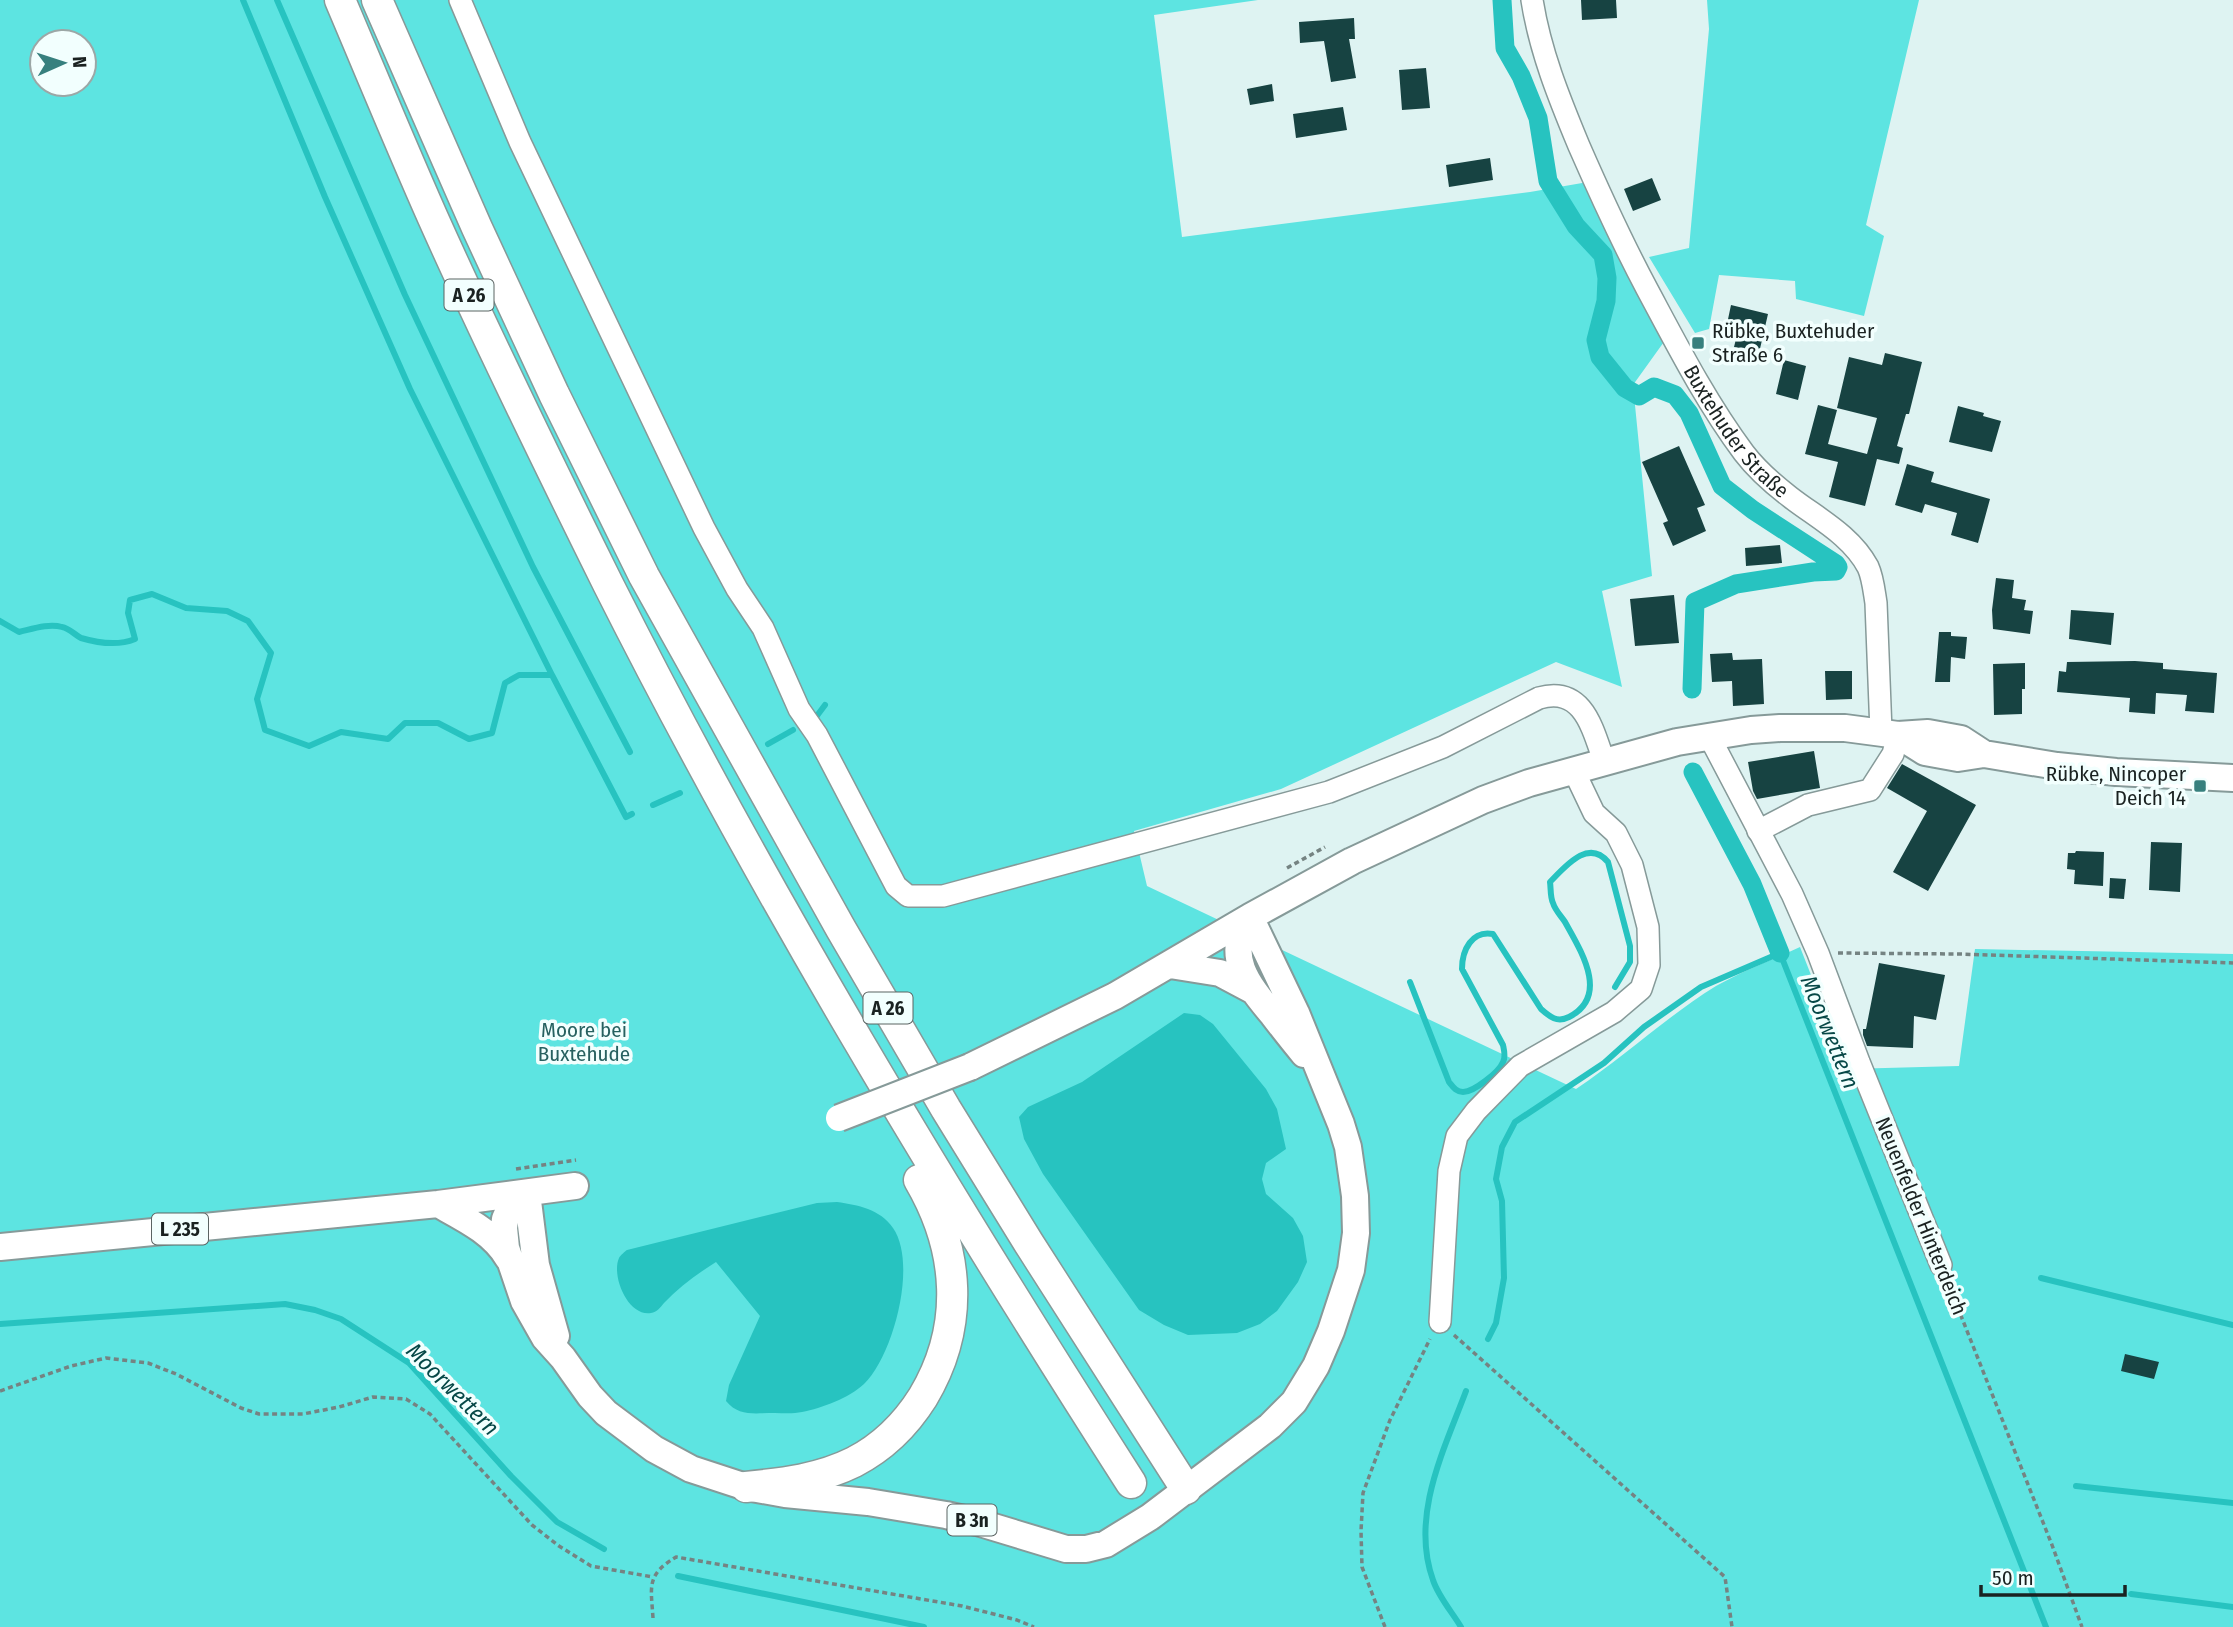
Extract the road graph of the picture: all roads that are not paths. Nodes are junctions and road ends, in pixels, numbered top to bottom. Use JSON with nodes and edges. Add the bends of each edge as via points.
{"nodes":[{"id":1,"x":340,"y":0,"type":"edge"},
{"id":2,"x":377,"y":0,"type":"edge"},
{"id":3,"x":460,"y":0,"type":"edge"},
{"id":4,"x":1532,"y":0,"type":"edge"},
{"id":5,"x":1890,"y":733,"type":"junction"},
{"id":6,"x":1709,"y":736,"type":"junction"},
{"id":7,"x":1604,"y":761,"type":"junction"},
{"id":8,"x":1573,"y":769,"type":"junction"},
{"id":9,"x":2233,"y":778,"type":"edge"},
{"id":10,"x":703,"y":783,"type":"junction"},
{"id":11,"x":1758,"y":831,"type":"junction"},
{"id":12,"x":1250,"y":917,"type":"junction"},
{"id":13,"x":1170,"y":965,"type":"junction"},
{"id":14,"x":1252,"y":990,"type":"junction"},
{"id":15,"x":1320,"y":1074,"type":"junction"},
{"id":16,"x":839,"y":1118,"type":"dead end"},
{"id":17,"x":575,"y":1186,"type":"dead end"},
{"id":18,"x":527,"y":1193,"type":"junction"},
{"id":19,"x":438,"y":1204,"type":"junction"},
{"id":20,"x":0,"y":1247,"type":"edge"},
{"id":21,"x":510,"y":1263,"type":"junction"},
{"id":22,"x":1941,"y":1265,"type":"road end"},
{"id":23,"x":1440,"y":1322,"type":"road end"},
{"id":24,"x":563,"y":1358,"type":"junction"},
{"id":25,"x":1132,"y":1483,"type":"dead end"},
{"id":26,"x":746,"y":1487,"type":"junction"},
{"id":27,"x":1186,"y":1489,"type":"junction"}],
"edges":[{"from":1,"to":10,"type":"highway","number":"A 26","via":[[455,266],[609,585],[665,728]]},
{"from":2,"to":27,"type":"highway","number":"A 26","via":[[554,394],[644,576],[946,1109]]},
{"from":3,"to":7,"type":"street","via":[[520,142],[704,528],[764,628],[799,709],[896,886],[908,896],[943,896],[1328,792],[1443,747],[1552,694],[1565,696],[1584,713]]},
{"from":4,"to":5,"type":"street","name":"Buxtehuder Straße","via":[[1537,34],[1558,97],[1598,191],[1695,378],[1765,477],[1834,528],[1867,566],[1876,603]]},
{"from":5,"to":6,"type":"main road","via":[[1780,728]]},
{"from":5,"to":9,"type":"main road","via":[[1961,739],[1984,754],[2057,766]]},
{"from":5,"to":11,"type":"street","via":[[1894,754],[1870,790],[1808,805]]},
{"from":6,"to":7,"type":"main road"},
{"from":6,"to":11,"type":"street","name":"Neuenfelder Hinterdeich"},
{"from":7,"to":8,"type":"main road"},
{"from":8,"to":12,"type":"main road","via":[[1483,800],[1428,825]]},
{"from":8,"to":23,"type":"street","via":[[1594,813],[1616,833],[1632,864],[1648,927],[1649,965],[1641,989],[1614,1012],[1520,1066],[1457,1136],[1449,1171]]},
{"from":10,"to":25,"type":"highway","number":"A 26","via":[[938,1176]]},
{"from":10,"to":26,"type":"highway","via":[[781,944],[938,1215],[952,1279],[951,1322],[935,1376],[916,1408],[887,1440],[832,1471],[788,1483]]},
{"from":11,"to":22,"type":"street","name":"Neuenfelder Hinterdeich","via":[[1818,953]]},
{"from":12,"to":13,"type":"main road"},
{"from":12,"to":14,"type":"main road","via":[[1240,939],[1239,961]]},
{"from":12,"to":15,"type":"main road"},
{"from":13,"to":14,"type":"main road","via":[[1220,973]]},
{"from":13,"to":16,"type":"main road","bridge":true,"via":[[970,1067]]},
{"from":14,"to":15,"type":"main road"},
{"from":15,"to":27,"type":"main road","via":[[1348,1147],[1355,1195],[1354,1251],[1342,1298],[1316,1366],[1294,1402],[1270,1426]]},
{"from":17,"to":18,"type":"main road"},
{"from":18,"to":19,"type":"main road"},
{"from":18,"to":21,"type":"main road","via":[[505,1219]]},
{"from":18,"to":24,"type":"main road","via":[[536,1265]]},
{"from":19,"to":20,"type":"main road","number":"L 235"},
{"from":19,"to":21,"type":"main road","via":[[492,1238]]},
{"from":21,"to":24,"type":"main road","via":[[535,1323]]},
{"from":24,"to":26,"type":"main road","via":[[598,1405],[633,1435],[671,1460]]},
{"from":26,"to":27,"type":"main road","number":"B 3n","via":[[946,1515],[1073,1550],[1115,1540]]}]}
